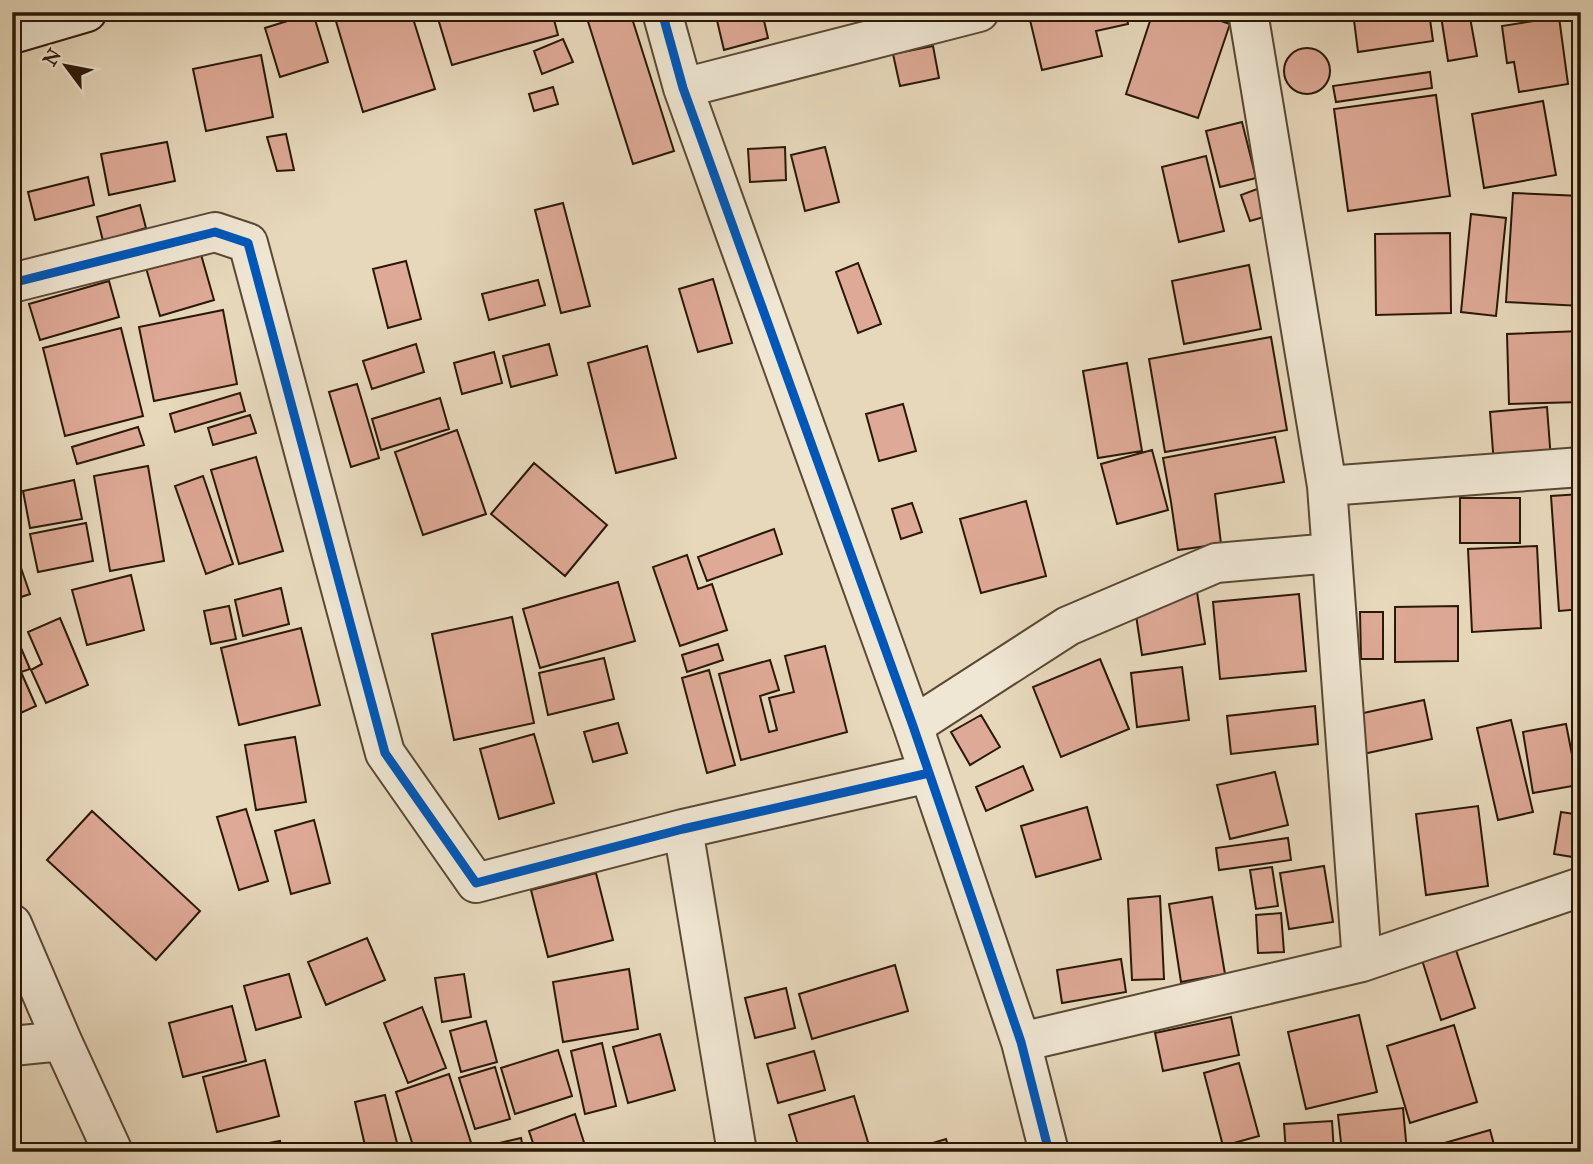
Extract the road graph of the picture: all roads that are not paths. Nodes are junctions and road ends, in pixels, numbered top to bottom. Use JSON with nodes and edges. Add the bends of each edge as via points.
{"nodes":[{"id":1,"x":88,"y":12,"type":"edge"},
{"id":2,"x":662,"y":12,"type":"edge"},
{"id":3,"x":979,"y":12,"type":"edge"},
{"id":4,"x":1248,"y":12,"type":"edge"},
{"id":5,"x":12,"y":34,"type":"edge"},
{"id":6,"x":683,"y":88,"type":"junction"},
{"id":7,"x":12,"y":283,"type":"edge"},
{"id":8,"x":1581,"y":467,"type":"edge"},
{"id":9,"x":1327,"y":486,"type":"junction"},
{"id":10,"x":1332,"y":553,"type":"junction"},
{"id":11,"x":913,"y":726,"type":"junction"},
{"id":12,"x":929,"y":772,"type":"junction"},
{"id":13,"x":684,"y":830,"type":"junction"},
{"id":14,"x":1581,"y":887,"type":"edge"},
{"id":15,"x":12,"y":924,"type":"edge"},
{"id":16,"x":1362,"y":962,"type":"junction"},
{"id":17,"x":62,"y":1041,"type":"junction"},
{"id":18,"x":1021,"y":1042,"type":"junction"},
{"id":19,"x":12,"y":1046,"type":"edge"},
{"id":20,"x":113,"y":1152,"type":"edge"},
{"id":21,"x":737,"y":1152,"type":"edge"},
{"id":22,"x":1049,"y":1152,"type":"edge"}],
"edges":[{"from":1,"to":5,"type":"street"},
{"from":2,"to":6,"type":"street"},
{"from":3,"to":6,"type":"street"},
{"from":4,"to":9,"type":"street"},
{"from":6,"to":11,"type":"street"},
{"from":7,"to":13,"type":"street","via":[[215,232],[248,243],[385,753],[476,883]]},
{"from":8,"to":9,"type":"street"},
{"from":9,"to":10,"type":"street"},
{"from":10,"to":11,"type":"street","via":[[1216,563],[1068,626]]},
{"from":10,"to":16,"type":"street"},
{"from":11,"to":12,"type":"street"},
{"from":12,"to":13,"type":"street"},
{"from":12,"to":18,"type":"street"},
{"from":13,"to":21,"type":"street"},
{"from":14,"to":16,"type":"street"},
{"from":15,"to":17,"type":"street"},
{"from":16,"to":18,"type":"street"},
{"from":17,"to":19,"type":"street"},
{"from":17,"to":20,"type":"street"},
{"from":18,"to":22,"type":"street"}]}
